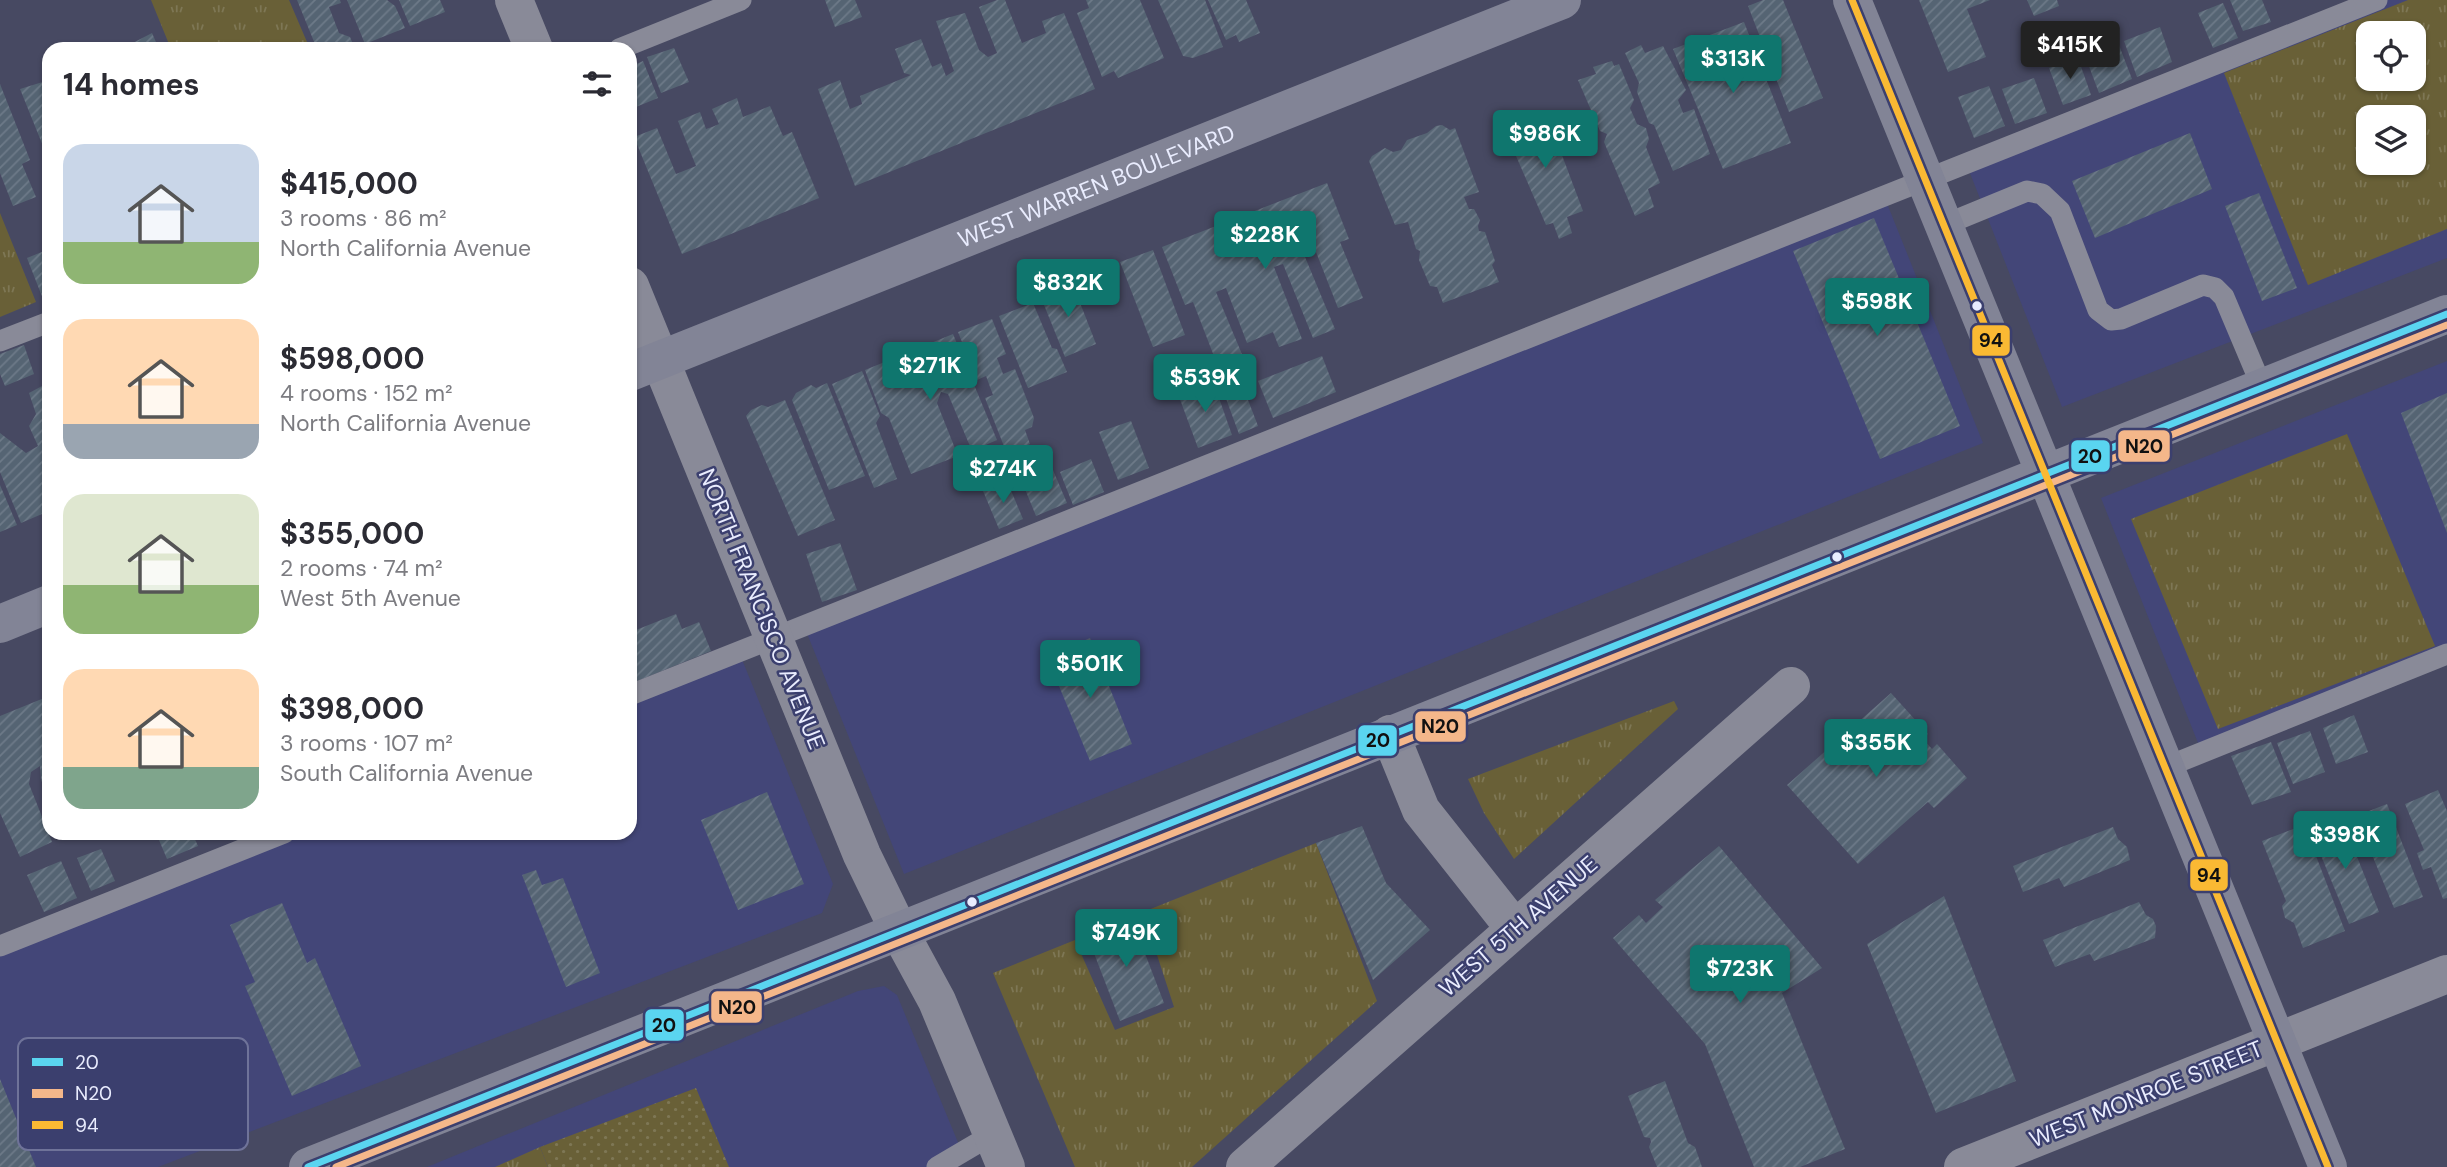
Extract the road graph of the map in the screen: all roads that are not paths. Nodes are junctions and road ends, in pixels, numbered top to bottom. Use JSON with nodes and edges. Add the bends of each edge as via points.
{"nodes":[{"id":1,"x":514,"y":0,"type":"edge"},
{"id":2,"x":741,"y":0,"type":"edge"},
{"id":3,"x":1562,"y":0,"type":"edge"},
{"id":4,"x":1852,"y":0,"type":"edge"},
{"id":5,"x":2377,"y":0,"type":"edge"},
{"id":6,"x":531,"y":42,"type":"edge"},
{"id":7,"x":636,"y":42,"type":"edge"},
{"id":8,"x":1925,"y":180,"type":"junction"},
{"id":9,"x":1944,"y":225,"type":"junction"},
{"id":10,"x":2447,"y":314,"type":"edge"},
{"id":11,"x":637,"y":323,"type":"edge"},
{"id":12,"x":42,"y":325,"type":"edge"},
{"id":13,"x":0,"y":341,"type":"edge"},
{"id":14,"x":645,"y":366,"type":"edge"},
{"id":15,"x":2262,"y":387,"type":"junction"},
{"id":16,"x":2045,"y":472,"type":"junction"},
{"id":17,"x":42,"y":607,"type":"edge"},
{"id":18,"x":0,"y":624,"type":"edge"},
{"id":19,"x":774,"y":638,"type":"junction"},
{"id":20,"x":2447,"y":654,"type":"edge"},
{"id":21,"x":1791,"y":686,"type":"dead end"},
{"id":22,"x":637,"y":692,"type":"edge"},
{"id":23,"x":1390,"y":734,"type":"junction"},
{"id":24,"x":2165,"y":768,"type":"junction"},
{"id":25,"x":266,"y":840,"type":"edge"},
{"id":26,"x":1515,"y":929,"type":"junction"},
{"id":27,"x":899,"y":931,"type":"junction"},
{"id":28,"x":0,"y":946,"type":"edge"},
{"id":29,"x":2447,"y":974,"type":"edge"},
{"id":30,"x":2277,"y":1042,"type":"junction"},
{"id":31,"x":1000,"y":1151,"type":"edge"},
{"id":32,"x":1967,"y":1166,"type":"edge"},
{"id":33,"x":308,"y":1167,"type":"edge"},
{"id":34,"x":937,"y":1167,"type":"edge"},
{"id":35,"x":1245,"y":1167,"type":"edge"},
{"id":36,"x":2328,"y":1167,"type":"edge"}],
"edges":[{"from":1,"to":6,"type":"street"},
{"from":2,"to":7,"type":"lane"},
{"from":3,"to":14,"type":"main road","name":"WEST WARREN BOULEVARD"},
{"from":4,"to":8,"type":"main road"},
{"from":5,"to":8,"type":"lane"},
{"from":8,"to":9,"type":"main road"},
{"from":8,"to":19,"type":"lane"},
{"from":9,"to":15,"type":"lane","via":[[2027,191],[2042,194],[2060,211],[2098,310],[2111,320],[2121,319],[2203,285],[2215,288],[2224,297]]},
{"from":9,"to":16,"type":"main road"},
{"from":10,"to":15,"type":"main road"},
{"from":11,"to":14,"type":"street","name":"NORTH FRANCISCO AVENUE"},
{"from":12,"to":13,"type":"lane"},
{"from":14,"to":19,"type":"street","name":"NORTH FRANCISCO AVENUE"},
{"from":15,"to":16,"type":"main road"},
{"from":16,"to":23,"type":"main road"},
{"from":16,"to":24,"type":"main road"},
{"from":17,"to":18,"type":"main road"},
{"from":19,"to":22,"type":"lane"},
{"from":19,"to":27,"type":"street","name":"NORTH FRANCISCO AVENUE","via":[[862,855]]},
{"from":20,"to":24,"type":"lane"},
{"from":21,"to":26,"type":"street","name":"WEST 5TH AVENUE"},
{"from":23,"to":26,"type":"street","via":[[1421,810]]},
{"from":23,"to":27,"type":"main road"},
{"from":24,"to":30,"type":"main road"},
{"from":25,"to":28,"type":"lane"},
{"from":26,"to":35,"type":"street","name":"WEST 5TH AVENUE"},
{"from":27,"to":31,"type":"street","name":"NORTH FRANCISCO AVENUE","via":[[937,1001]]},
{"from":27,"to":33,"type":"main road"},
{"from":29,"to":30,"type":"street","name":"WEST MONROE STREET"},
{"from":30,"to":32,"type":"street","name":"WEST MONROE STREET"},
{"from":30,"to":36,"type":"main road"},
{"from":31,"to":34,"type":"lane"}]}
